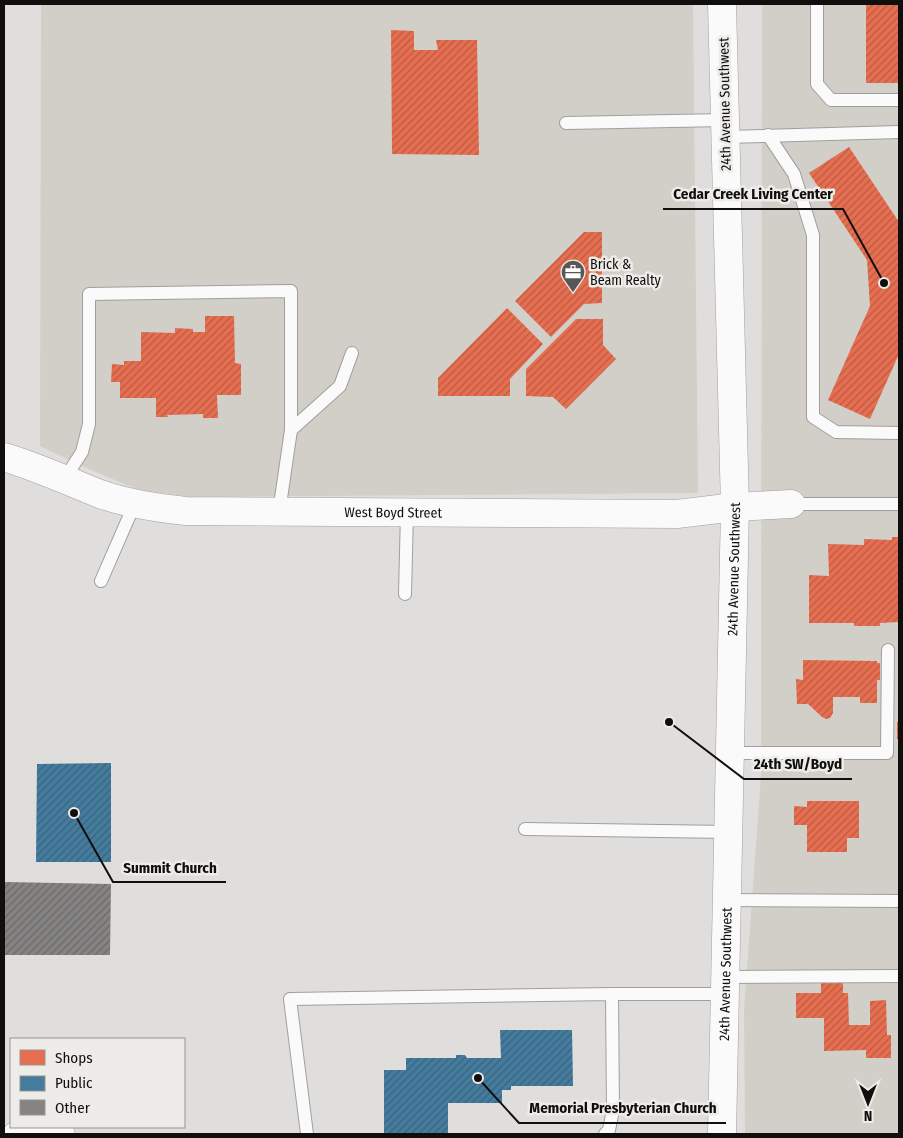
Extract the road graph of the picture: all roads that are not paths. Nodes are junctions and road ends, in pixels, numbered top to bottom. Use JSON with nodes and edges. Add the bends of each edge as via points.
{"nodes":[{"id":1,"x":722,"y":4,"type":"edge"},
{"id":2,"x":817,"y":4,"type":"edge"},
{"id":3,"x":899,"y":100,"type":"edge"},
{"id":4,"x":566,"y":124,"type":"dead end"},
{"id":5,"x":725,"y":128,"type":"junction"},
{"id":6,"x":899,"y":132,"type":"edge"},
{"id":7,"x":768,"y":135,"type":"junction"},
{"id":8,"x":352,"y":353,"type":"dead end"},
{"id":9,"x":291,"y":430,"type":"junction"},
{"id":10,"x":899,"y":433,"type":"edge"},
{"id":11,"x":4,"y":457,"type":"edge"},
{"id":12,"x":65,"y":478,"type":"junction"},
{"id":13,"x":135,"y":503,"type":"junction"},
{"id":14,"x":791,"y":504,"type":"joint"},
{"id":15,"x":899,"y":504,"type":"edge"},
{"id":16,"x":735,"y":506,"type":"junction"},
{"id":17,"x":279,"y":512,"type":"junction"},
{"id":18,"x":407,"y":512,"type":"junction"},
{"id":19,"x":101,"y":580,"type":"dead end"},
{"id":20,"x":405,"y":594,"type":"dead end"},
{"id":21,"x":888,"y":650,"type":"dead end"},
{"id":22,"x":730,"y":754,"type":"junction"},
{"id":23,"x":525,"y":829,"type":"dead end"},
{"id":24,"x":728,"y":832,"type":"junction"},
{"id":25,"x":726,"y":900,"type":"junction"},
{"id":26,"x":897,"y":901,"type":"dead end"},
{"id":27,"x":899,"y":976,"type":"edge"},
{"id":28,"x":725,"y":986,"type":"junction"},
{"id":29,"x":612,"y":994,"type":"junction"},
{"id":30,"x":15,"y":1134,"type":"edge"},
{"id":31,"x":63,"y":1134,"type":"edge"},
{"id":32,"x":307,"y":1134,"type":"edge"},
{"id":33,"x":605,"y":1134,"type":"edge"},
{"id":34,"x":722,"y":1134,"type":"edge"}],
"edges":[{"from":1,"to":5,"type":"main road","name":"24th Avenue Southwest"},
{"from":2,"to":3,"type":"lane","via":[[817,84],[831,100]]},
{"from":4,"to":5,"type":"lane"},
{"from":5,"to":7,"type":"lane"},
{"from":5,"to":16,"type":"main road","name":"24th Avenue Southwest"},
{"from":6,"to":7,"type":"lane"},
{"from":7,"to":10,"type":"lane","via":[[794,174],[813,235],[813,417],[836,432]]},
{"from":8,"to":9,"type":"lane","via":[[340,386]]},
{"from":9,"to":12,"type":"lane","via":[[291,291],[89,294],[89,424],[82,452]]},
{"from":9,"to":17,"type":"lane"},
{"from":11,"to":12,"type":"main road","name":"West Boyd Street"},
{"from":12,"to":13,"type":"main road","name":"West Boyd Street","via":[[100,494]]},
{"from":13,"to":17,"type":"main road","name":"West Boyd Street","via":[[186,511]]},
{"from":13,"to":19,"type":"lane"},
{"from":14,"to":15,"type":"lane"},
{"from":14,"to":16,"type":"main road","name":"West Boyd Street"},
{"from":16,"to":18,"type":"main road","name":"West Boyd Street","via":[[677,514]]},
{"from":16,"to":22,"type":"main road","name":"24th Avenue Southwest"},
{"from":17,"to":18,"type":"main road","name":"West Boyd Street"},
{"from":18,"to":20,"type":"lane"},
{"from":21,"to":22,"type":"lane","via":[[887,754]]},
{"from":22,"to":24,"type":"main road","name":"24th Avenue Southwest"},
{"from":23,"to":24,"type":"lane"},
{"from":24,"to":25,"type":"main road","name":"24th Avenue Southwest"},
{"from":25,"to":26,"type":"lane"},
{"from":25,"to":28,"type":"main road","name":"24th Avenue Southwest"},
{"from":27,"to":28,"type":"lane"},
{"from":28,"to":29,"type":"lane"},
{"from":28,"to":34,"type":"main road","name":"24th Avenue Southwest"},
{"from":29,"to":32,"type":"lane","via":[[290,999]]},
{"from":29,"to":33,"type":"lane","via":[[613,1110],[610,1130]]},
{"from":30,"to":31,"type":"street","via":[[36,1129]]}]}
